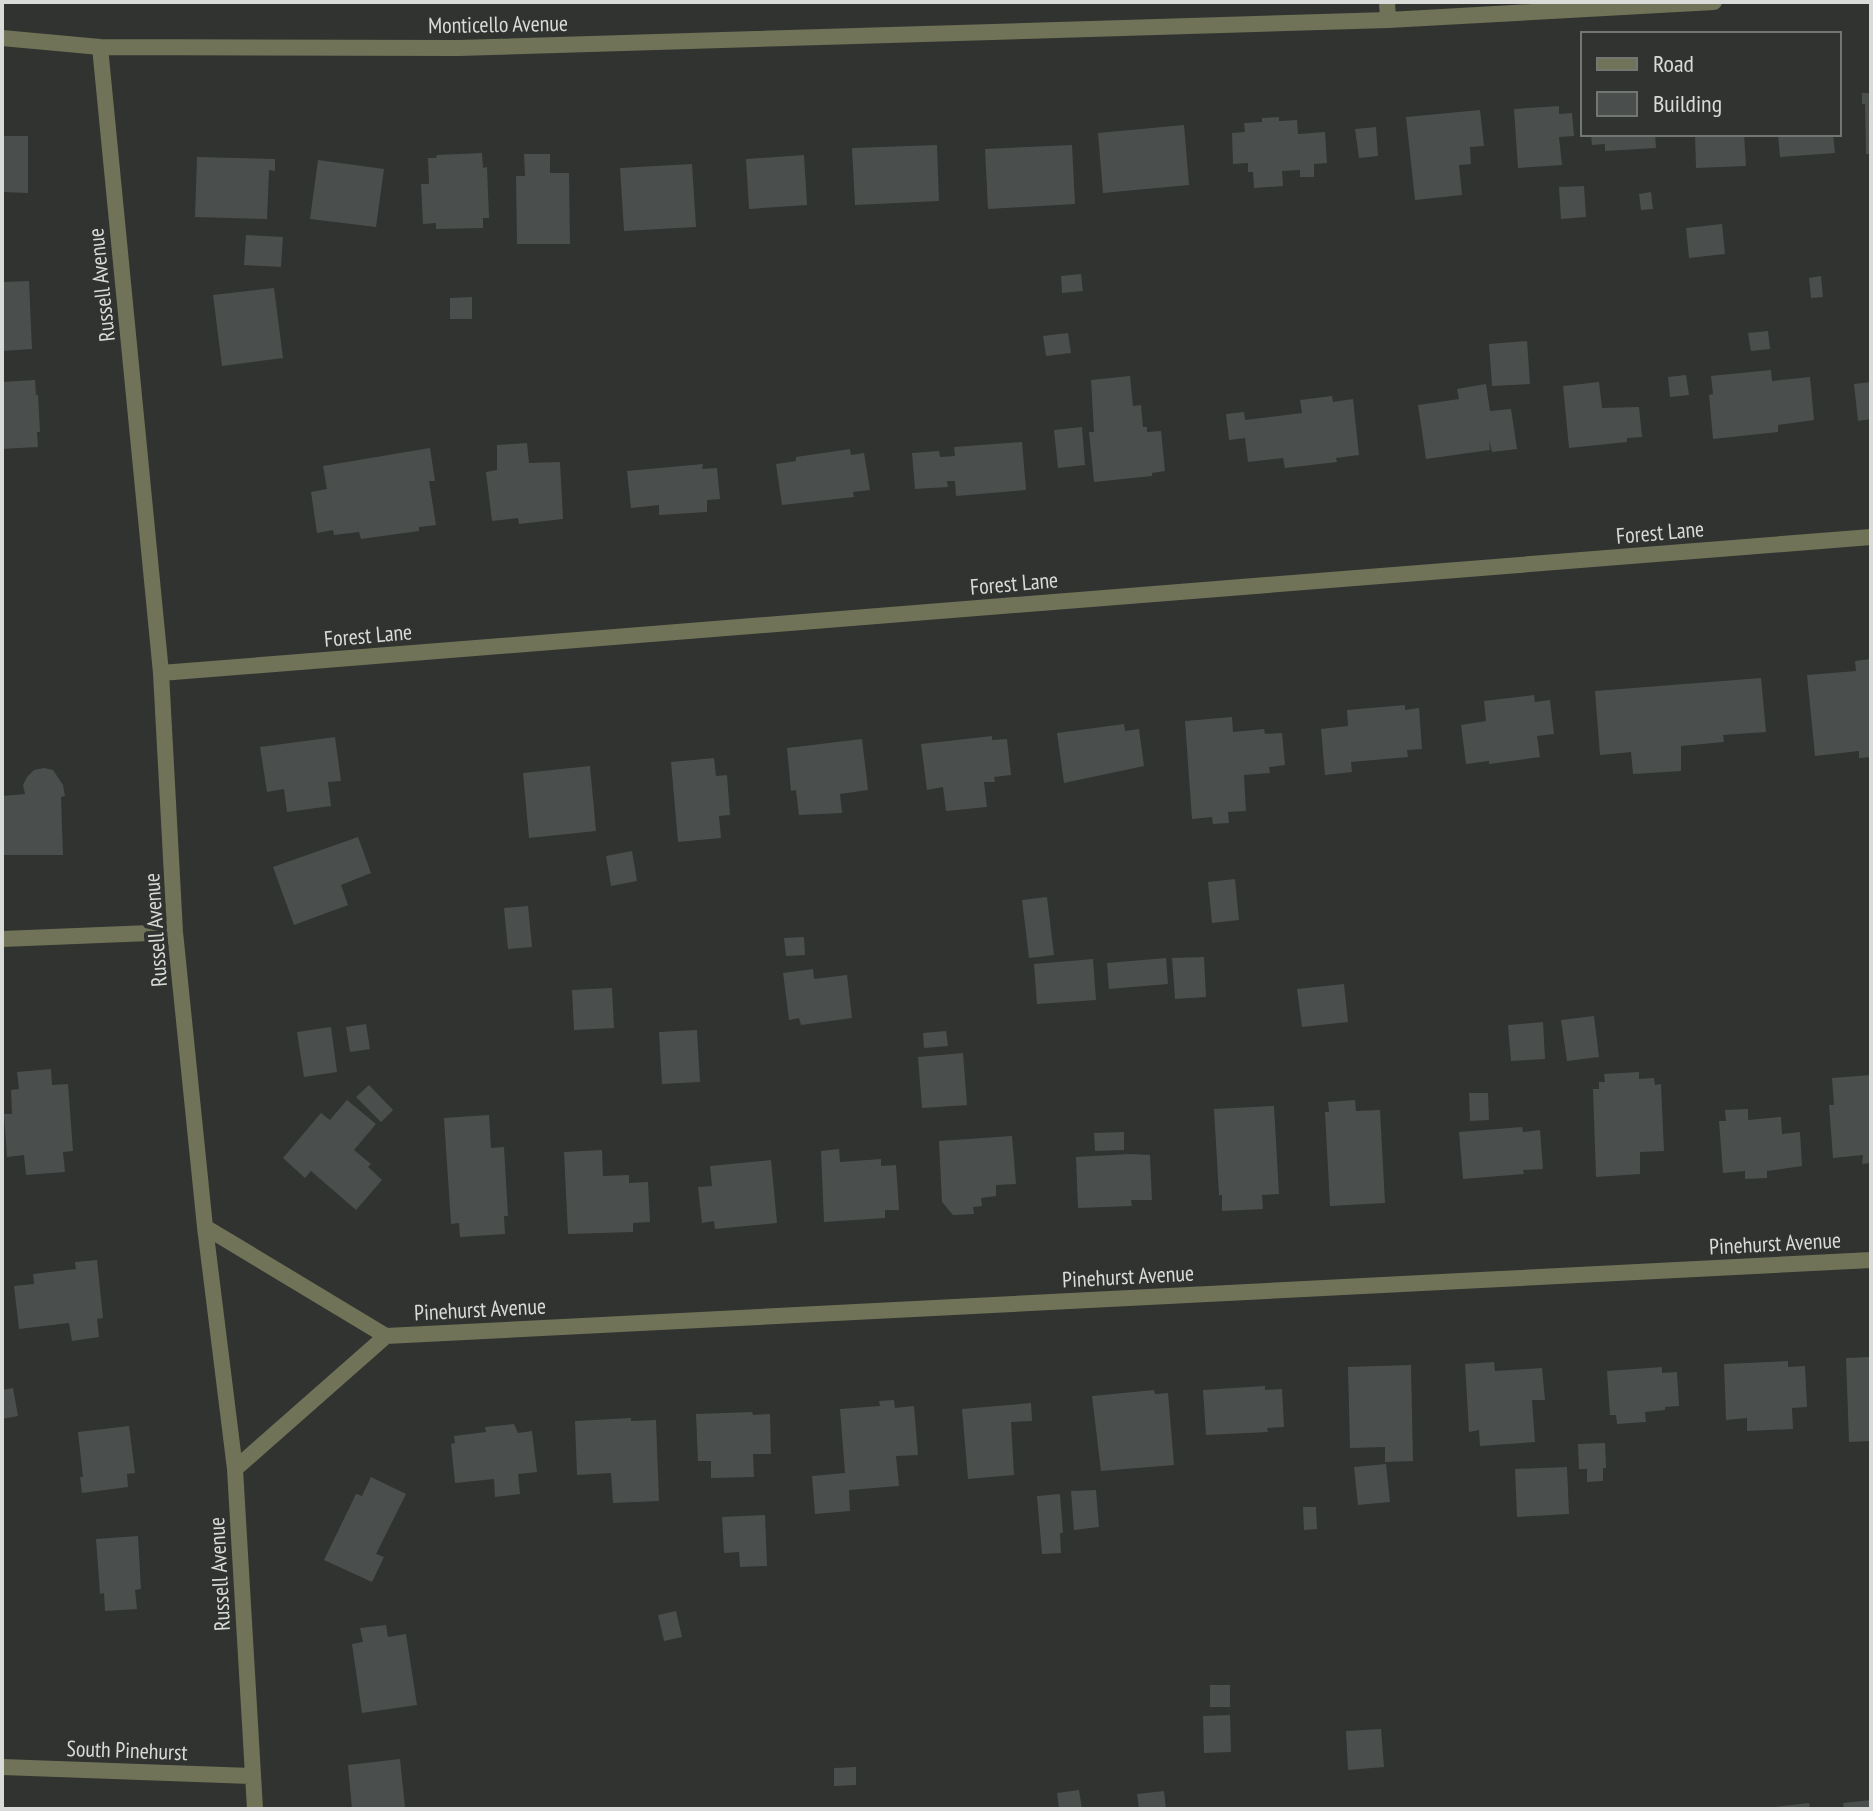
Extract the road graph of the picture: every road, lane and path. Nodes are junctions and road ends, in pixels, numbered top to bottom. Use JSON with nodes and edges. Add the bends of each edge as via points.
{"nodes":[{"id":1,"x":1387,"y":2,"type":"edge"},
{"id":2,"x":1714,"y":2,"type":"edge"},
{"id":3,"x":1388,"y":20,"type":"junction"},
{"id":4,"x":2,"y":38,"type":"edge"},
{"id":5,"x":100,"y":47,"type":"junction"},
{"id":6,"x":1871,"y":537,"type":"edge"},
{"id":7,"x":161,"y":673,"type":"junction"},
{"id":8,"x":175,"y":932,"type":"junction"},
{"id":9,"x":2,"y":939,"type":"edge"},
{"id":10,"x":205,"y":1227,"type":"junction"},
{"id":11,"x":1871,"y":1260,"type":"edge"},
{"id":12,"x":386,"y":1336,"type":"junction"},
{"id":13,"x":235,"y":1469,"type":"junction"},
{"id":14,"x":2,"y":1767,"type":"edge"},
{"id":15,"x":251,"y":1776,"type":"junction"},
{"id":16,"x":255,"y":1809,"type":"edge"}],
"edges":[{"from":1,"to":3,"type":"street"},
{"from":2,"to":3,"type":"street","name":"Monticello Avenue"},
{"from":3,"to":5,"type":"street","name":"Monticello Avenue","via":[[459,48]]},
{"from":4,"to":5,"type":"street","name":"Monticello Avenue"},
{"from":5,"to":7,"type":"street","name":"Russell Avenue"},
{"from":6,"to":7,"type":"street","name":"Forest Lane"},
{"from":7,"to":8,"type":"street","name":"Russell Avenue"},
{"from":8,"to":9,"type":"street"},
{"from":8,"to":10,"type":"street","name":"Russell Avenue"},
{"from":10,"to":12,"type":"street","name":"Pinehurst Avenue"},
{"from":10,"to":13,"type":"street","name":"Russell Avenue"},
{"from":11,"to":12,"type":"street","name":"Pinehurst Avenue"},
{"from":12,"to":13,"type":"street","name":"Pinehurst Avenue"},
{"from":13,"to":15,"type":"street","name":"Russell Avenue"},
{"from":14,"to":15,"type":"street","name":"South Pinehurst"},
{"from":15,"to":16,"type":"street","name":"Russell Avenue"}]}
